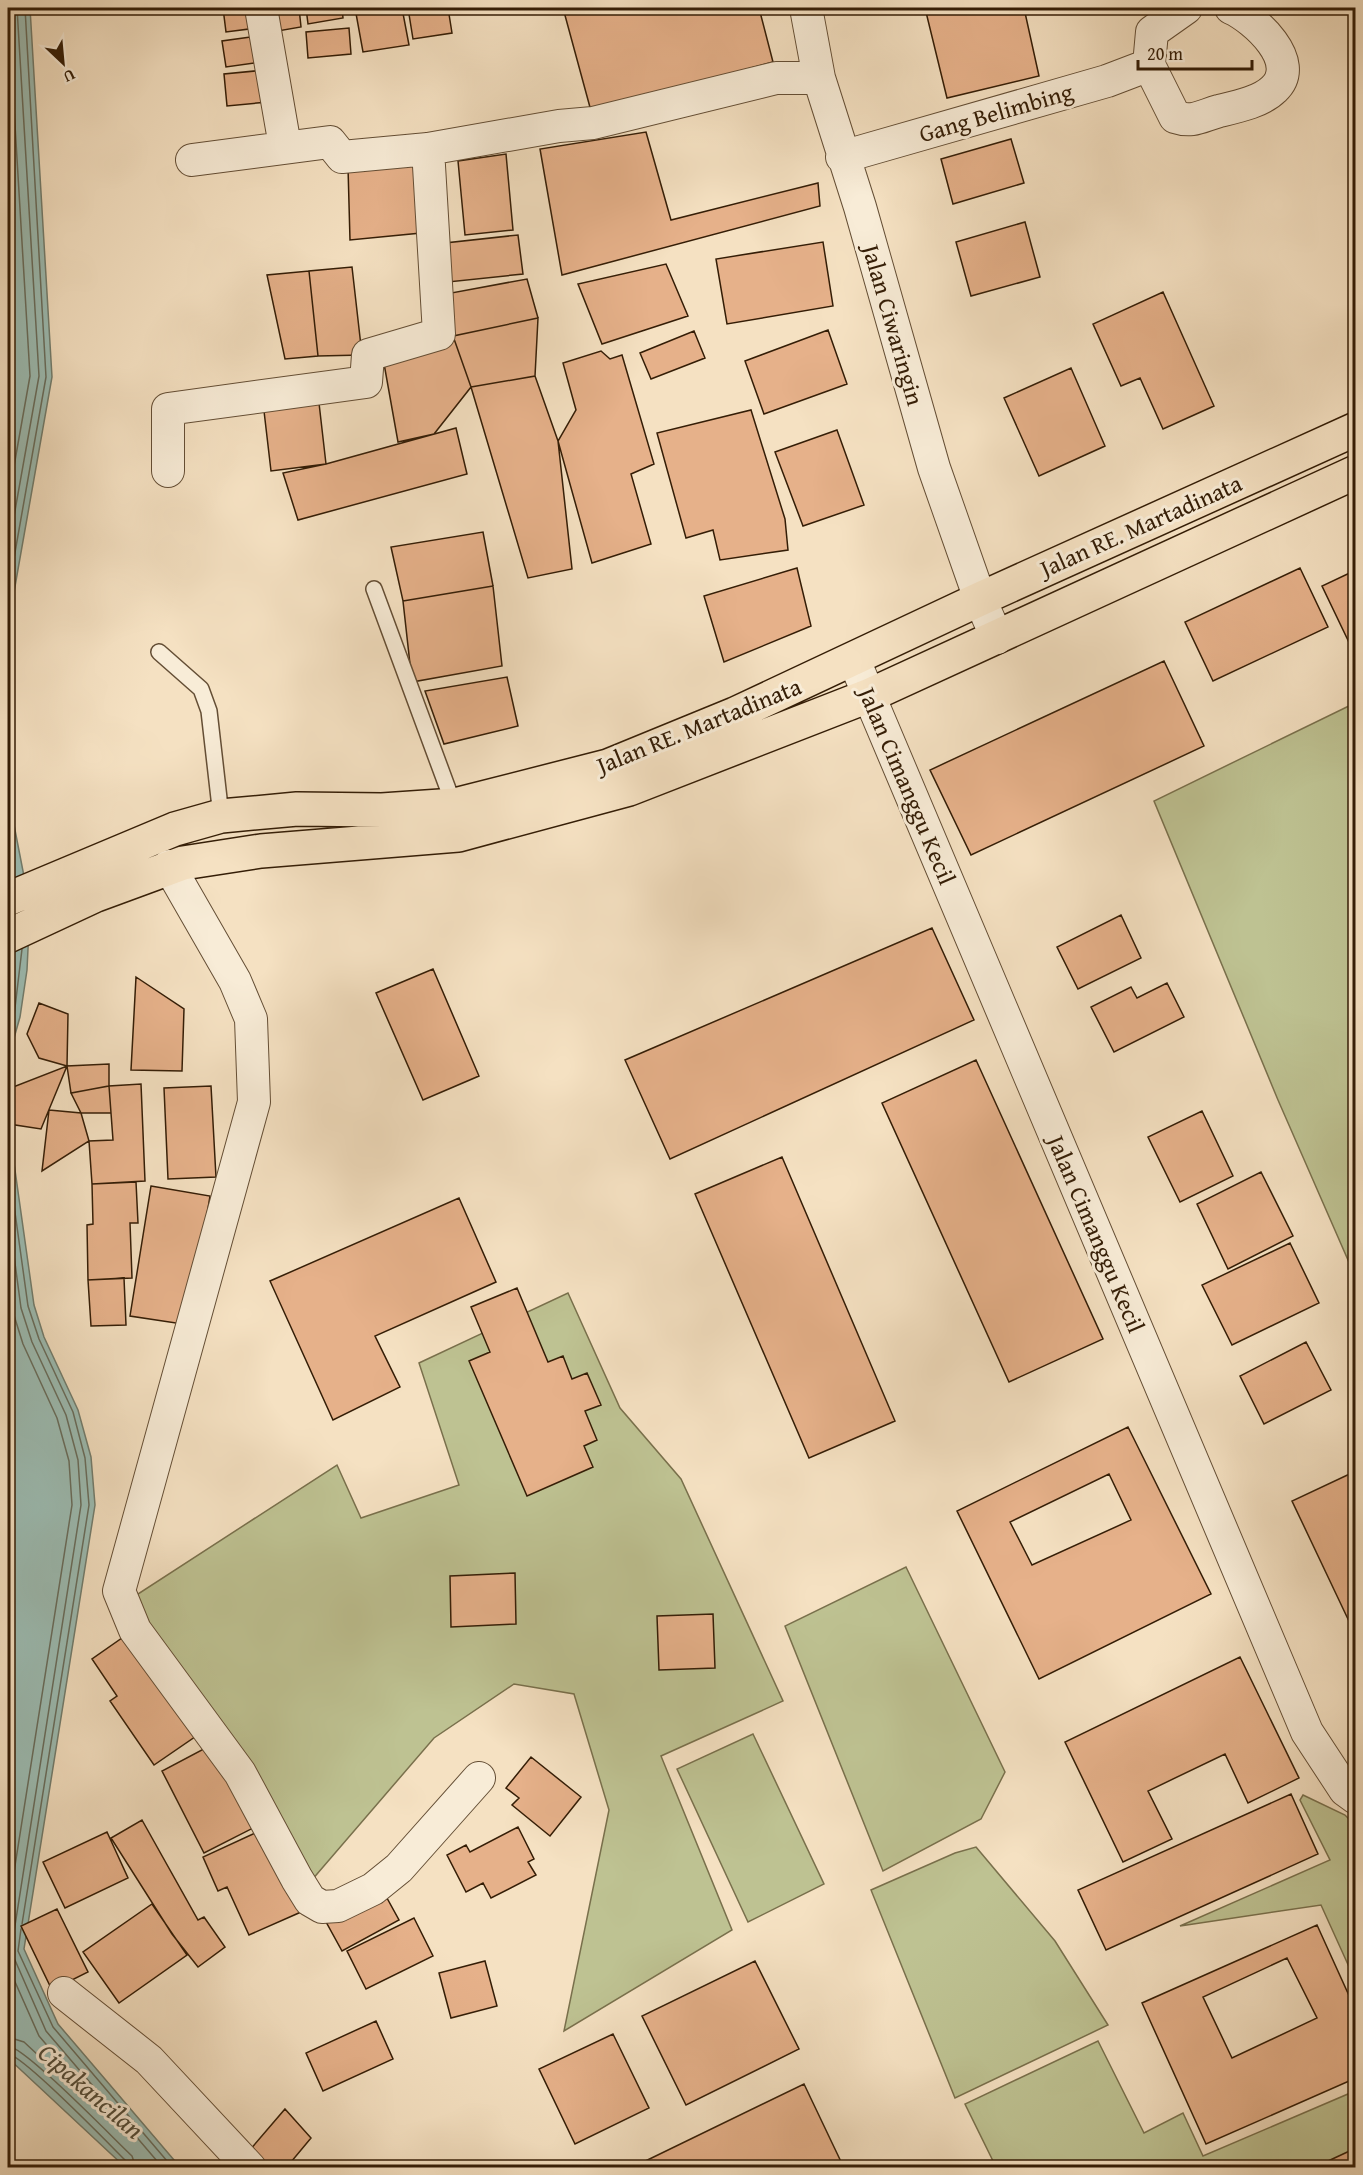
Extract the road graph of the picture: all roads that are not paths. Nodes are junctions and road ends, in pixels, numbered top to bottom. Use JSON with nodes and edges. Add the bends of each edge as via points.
{"nodes":[{"id":1,"x":261,"y":8,"type":"edge"},
{"id":2,"x":806,"y":8,"type":"edge"},
{"id":3,"x":1186,"y":8,"type":"edge"},
{"id":4,"x":1231,"y":8,"type":"edge"},
{"id":5,"x":1149,"y":65,"type":"junction"},
{"id":6,"x":819,"y":78,"type":"junction"},
{"id":7,"x":285,"y":146,"type":"junction"},
{"id":8,"x":428,"y":149,"type":"junction"},
{"id":9,"x":842,"y":157,"type":"junction"},
{"id":10,"x":192,"y":160,"type":"dead end"},
{"id":11,"x":1356,"y":429,"type":"edge"},
{"id":12,"x":168,"y":471,"type":"dead end"},
{"id":13,"x":1356,"y":472,"type":"edge"},
{"id":14,"x":374,"y":589,"type":"dead end"},
{"id":15,"x":980,"y":599,"type":"junction"},
{"id":16,"x":997,"y":638,"type":"junction"},
{"id":17,"x":159,"y":652,"type":"dead end"},
{"id":18,"x":854,"y":660,"type":"junction"},
{"id":19,"x":868,"y":696,"type":"junction"},
{"id":20,"x":221,"y":816,"type":"junction"},
{"id":21,"x":457,"y":820,"type":"junction"},
{"id":22,"x":169,"y":866,"type":"junction"},
{"id":23,"x":8,"y":899,"type":"edge"},
{"id":24,"x":8,"y":936,"type":"edge"},
{"id":25,"x":479,"y":1778,"type":"dead end"},
{"id":26,"x":1356,"y":1798,"type":"edge"},
{"id":27,"x":64,"y":1993,"type":"dead end"},
{"id":28,"x":250,"y":2168,"type":"edge"}],
"edges":[{"from":1,"to":7,"type":"street"},
{"from":2,"to":6,"type":"street","name":"Jalan Ciwaringin"},
{"from":3,"to":5,"type":"street","via":[[1152,32]]},
{"from":4,"to":5,"type":"street","via":[[1263,28],[1276,46],[1282,69],[1274,90],[1242,106],[1188,121],[1175,117]]},
{"from":5,"to":9,"type":"street","name":"Gang Belimbing","via":[[1107,81]]},
{"from":6,"to":8,"type":"street","via":[[776,78],[593,123]]},
{"from":6,"to":9,"type":"street","name":"Jalan Ciwaringin"},
{"from":7,"to":8,"type":"street","via":[[330,142],[342,157]]},
{"from":7,"to":10,"type":"street"},
{"from":8,"to":12,"type":"street","via":[[439,334],[368,355],[366,382],[168,409]]},
{"from":9,"to":15,"type":"street","name":"Jalan Ciwaringin","via":[[860,207],[934,468]]},
{"from":11,"to":15,"type":"main road","name":"Jalan RE. Martadinata"},
{"from":13,"to":16,"type":"main road","name":"Jalan RE. Martadinata"},
{"from":14,"to":21,"type":"lane"},
{"from":15,"to":16,"type":"street","name":"Jalan Ciwaringin"},
{"from":15,"to":18,"type":"main road","name":"Jalan RE. Martadinata"},
{"from":16,"to":19,"type":"main road","name":"Jalan RE. Martadinata"},
{"from":17,"to":20,"type":"lane","via":[[201,689],[209,711]]},
{"from":18,"to":19,"type":"street","name":"Jalan Cimanggu Kecil"},
{"from":18,"to":21,"type":"main road","name":"Jalan RE. Martadinata","via":[[706,727]]},
{"from":19,"to":21,"type":"main road","name":"Jalan RE. Martadinata","via":[[629,789]]},
{"from":19,"to":26,"type":"street","name":"Jalan Cimanggu Kecil","via":[[1308,1732],[1345,1790]]},
{"from":20,"to":21,"type":"main road","name":"Jalan RE. Martadinata","via":[[297,809],[382,810]]},
{"from":20,"to":23,"type":"main road","name":"Jalan RE. Martadinata","via":[[175,829]]},
{"from":21,"to":22,"type":"main road"},
{"from":22,"to":24,"type":"main road"},
{"from":22,"to":25,"type":"street","via":[[235,981],[251,1019],[254,1102],[119,1591],[135,1630],[240,1773],[297,1879],[310,1900],[322,1907],[338,1905],[373,1889],[399,1868]]},
{"from":27,"to":28,"type":"street","via":[[149,2060]]}]}
